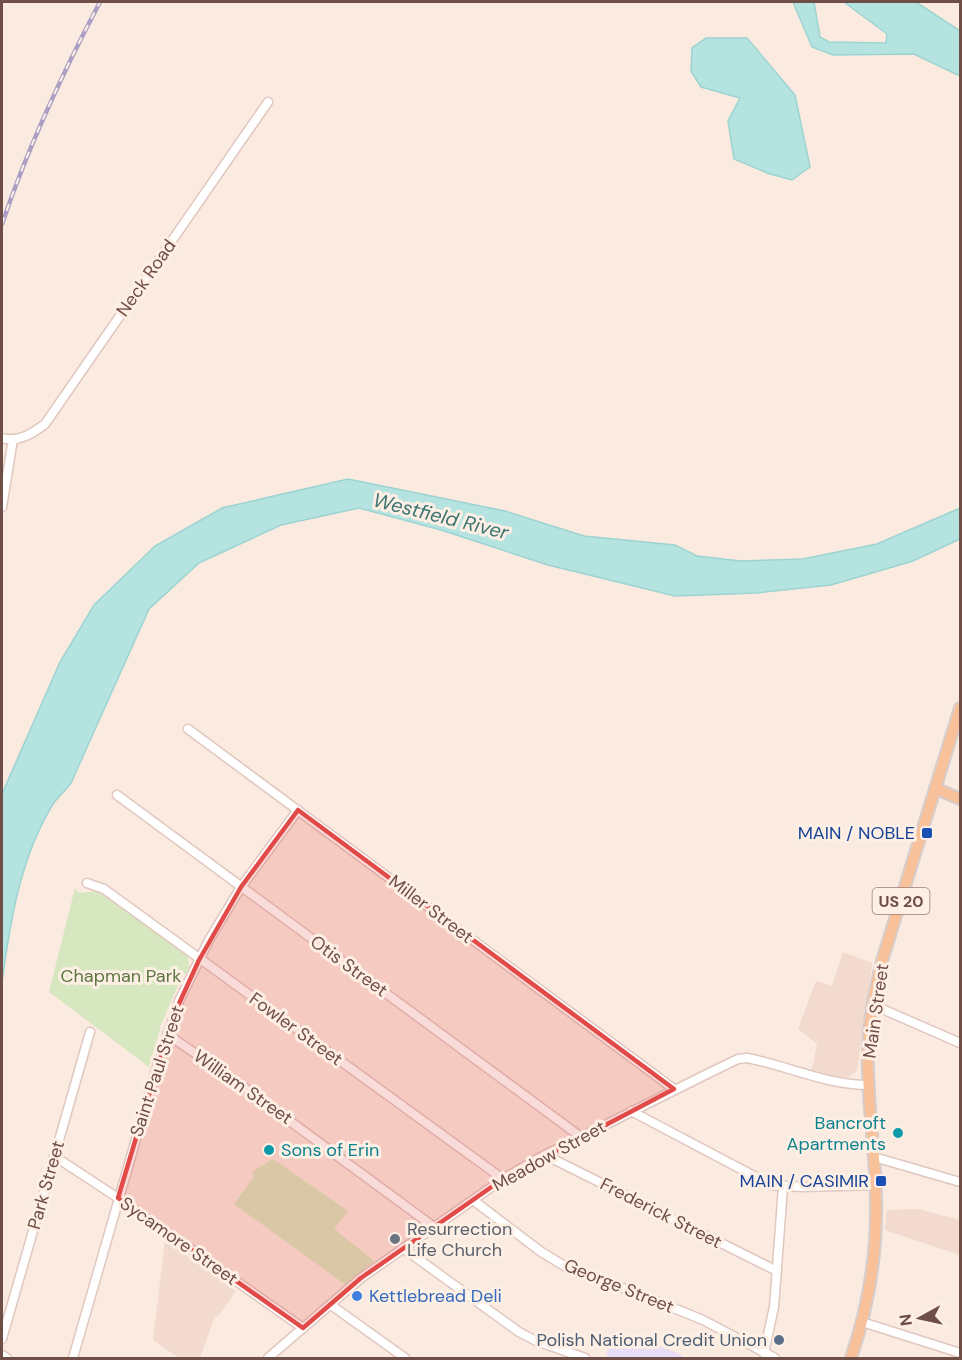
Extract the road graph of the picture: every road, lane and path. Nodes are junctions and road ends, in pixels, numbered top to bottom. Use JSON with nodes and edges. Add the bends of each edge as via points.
{"nodes":[{"id":1,"x":268,"y":102,"type":"dead end"},
{"id":2,"x":2,"y":438,"type":"edge"},
{"id":3,"x":13,"y":439,"type":"junction"},
{"id":4,"x":2,"y":507,"type":"edge"},
{"id":5,"x":960,"y":708,"type":"edge"},
{"id":6,"x":958,"y":722,"type":"edge"},
{"id":7,"x":188,"y":729,"type":"dead end"},
{"id":8,"x":935,"y":788,"type":"junction"},
{"id":9,"x":117,"y":795,"type":"dead end"},
{"id":10,"x":960,"y":799,"type":"edge"},
{"id":11,"x":298,"y":810,"type":"junction"},
{"id":12,"x":87,"y":883,"type":"dead end"},
{"id":13,"x":241,"y":887,"type":"junction"},
{"id":14,"x":199,"y":960,"type":"junction"},
{"id":15,"x":873,"y":1005,"type":"junction"},
{"id":16,"x":90,"y":1032,"type":"dead end"},
{"id":17,"x":167,"y":1034,"type":"junction"},
{"id":18,"x":960,"y":1040,"type":"edge"},
{"id":19,"x":869,"y":1085,"type":"junction"},
{"id":20,"x":674,"y":1089,"type":"junction"},
{"id":21,"x":631,"y":1111,"type":"junction"},
{"id":22,"x":581,"y":1137,"type":"junction"},
{"id":23,"x":545,"y":1155,"type":"junction"},
{"id":24,"x":54,"y":1156,"type":"junction"},
{"id":25,"x":874,"y":1157,"type":"junction"},
{"id":26,"x":503,"y":1179,"type":"junction"},
{"id":27,"x":960,"y":1182,"type":"edge"},
{"id":28,"x":876,"y":1185,"type":"junction"},
{"id":29,"x":783,"y":1187,"type":"junction"},
{"id":30,"x":118,"y":1198,"type":"junction"},
{"id":31,"x":473,"y":1200,"type":"junction"},
{"id":32,"x":434,"y":1227,"type":"junction"},
{"id":33,"x":403,"y":1248,"type":"junction"},
{"id":34,"x":777,"y":1271,"type":"junction"},
{"id":35,"x":331,"y":1305,"type":"junction"},
{"id":36,"x":862,"y":1322,"type":"junction"},
{"id":37,"x":303,"y":1328,"type":"junction"},
{"id":38,"x":2,"y":1339,"type":"edge"},
{"id":39,"x":764,"y":1353,"type":"junction"},
{"id":40,"x":960,"y":1353,"type":"edge"},
{"id":41,"x":2,"y":1355,"type":"edge"},
{"id":42,"x":7,"y":1359,"type":"edge"},
{"id":43,"x":73,"y":1359,"type":"edge"},
{"id":44,"x":268,"y":1359,"type":"edge"},
{"id":45,"x":405,"y":1359,"type":"edge"},
{"id":46,"x":585,"y":1359,"type":"edge"},
{"id":47,"x":775,"y":1359,"type":"edge"},
{"id":48,"x":851,"y":1359,"type":"edge"}],
"edges":[{"from":1,"to":3,"type":"street","name":"Neck Road","via":[[45,424],[31,434]]},
{"from":2,"to":3,"type":"street"},
{"from":3,"to":4,"type":"street"},
{"from":5,"to":6,"type":"main road","name":"Main Street","number":"US 20"},
{"from":6,"to":8,"type":"main road","name":"Main Street","number":"US 20"},
{"from":7,"to":11,"type":"street","name":"Miller Street"},
{"from":8,"to":10,"type":"main road"},
{"from":8,"to":15,"type":"main road","name":"Main Street","number":"US 20","via":[[882,961]]},
{"from":9,"to":13,"type":"street","name":"Otis Street"},
{"from":11,"to":13,"type":"street","name":"Saint Paul Street"},
{"from":11,"to":20,"type":"street","name":"Miller Street"},
{"from":12,"to":14,"type":"street","name":"Fowler Street","via":[[104,890]]},
{"from":13,"to":14,"type":"street","name":"Saint Paul Street"},
{"from":13,"to":22,"type":"street","name":"Otis Street"},
{"from":14,"to":17,"type":"street","name":"Saint Paul Street"},
{"from":14,"to":26,"type":"street","name":"Fowler Street"},
{"from":15,"to":18,"type":"street"},
{"from":15,"to":19,"type":"main road","name":"Main Street","number":"US 20"},
{"from":16,"to":24,"type":"street","name":"Park Street"},
{"from":17,"to":30,"type":"street","name":"Saint Paul Street"},
{"from":17,"to":32,"type":"street","name":"William Street"},
{"from":19,"to":20,"type":"street","name":"Meadow Street","via":[[837,1083],[745,1058]]},
{"from":19,"to":25,"type":"main road","name":"Main Street","number":"US 20"},
{"from":20,"to":21,"type":"street","name":"Meadow Street"},
{"from":21,"to":22,"type":"street","name":"Meadow Street"},
{"from":21,"to":29,"type":"street","via":[[765,1182]]},
{"from":22,"to":23,"type":"street","name":"Meadow Street"},
{"from":23,"to":26,"type":"street","name":"Meadow Street"},
{"from":23,"to":34,"type":"street","name":"Frederick Street"},
{"from":24,"to":30,"type":"street","name":"Sycamore Street"},
{"from":24,"to":38,"type":"street","name":"Park Street"},
{"from":25,"to":27,"type":"street"},
{"from":25,"to":28,"type":"main road","name":"Main Street","number":"US 20"},
{"from":26,"to":31,"type":"street","name":"Meadow Street"},
{"from":28,"to":29,"type":"street"},
{"from":28,"to":36,"type":"main road","name":"Main Street","number":"US 20","via":[[874,1250]]},
{"from":29,"to":34,"type":"street"},
{"from":30,"to":37,"type":"street","name":"Sycamore Street"},
{"from":30,"to":43,"type":"street","name":"Saint Paul Street"},
{"from":31,"to":32,"type":"street","name":"Meadow Street"},
{"from":31,"to":39,"type":"street","name":"George Street","via":[[569,1269],[703,1320]]},
{"from":32,"to":33,"type":"street","name":"Meadow Street"},
{"from":33,"to":35,"type":"street","name":"Meadow Street"},
{"from":33,"to":46,"type":"street","via":[[519,1332]]},
{"from":34,"to":39,"type":"street"},
{"from":35,"to":37,"type":"street","name":"Meadow Street"},
{"from":35,"to":45,"type":"street"},
{"from":36,"to":40,"type":"street"},
{"from":36,"to":48,"type":"main road","name":"Main Street","number":"US 20"},
{"from":37,"to":44,"type":"street","name":"Meadow Street"},
{"from":39,"to":47,"type":"street","name":"George Street"},
{"from":41,"to":42,"type":"street"}]}
